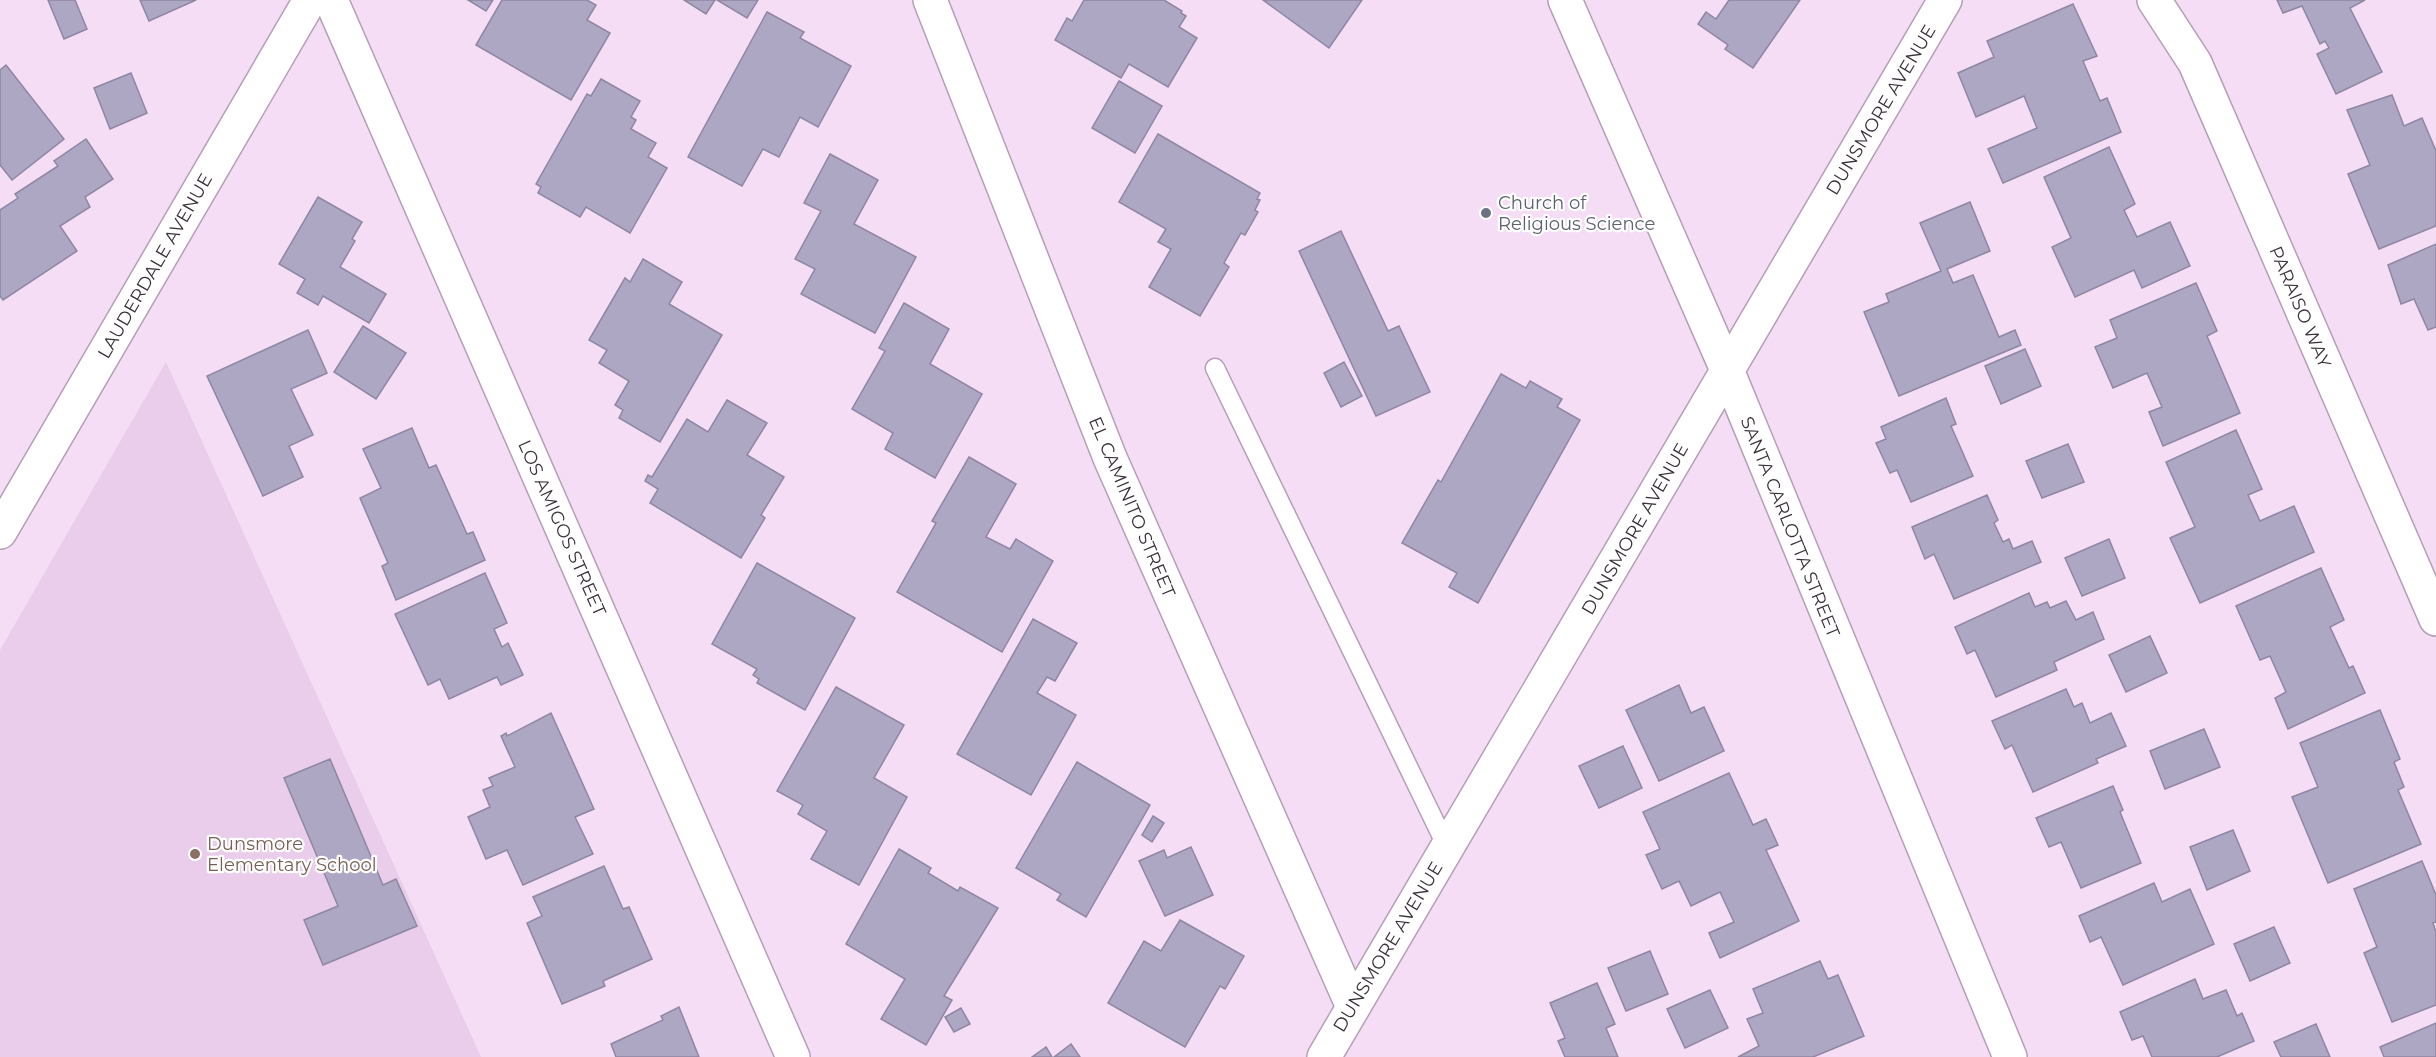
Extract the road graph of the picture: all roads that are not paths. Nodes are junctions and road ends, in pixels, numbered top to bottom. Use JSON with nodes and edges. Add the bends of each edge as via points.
{"nodes":[{"id":1,"x":310,"y":0,"type":"edge"},
{"id":2,"x":331,"y":0,"type":"edge"},
{"id":3,"x":930,"y":0,"type":"edge"},
{"id":4,"x":1565,"y":0,"type":"edge"},
{"id":5,"x":1945,"y":0,"type":"edge"},
{"id":6,"x":2154,"y":0,"type":"edge"},
{"id":7,"x":1215,"y":368,"type":"dead end"},
{"id":8,"x":1727,"y":370,"type":"junction"},
{"id":9,"x":3,"y":521,"type":"edge"},
{"id":10,"x":2436,"y":619,"type":"edge"},
{"id":11,"x":1448,"y":847,"type":"junction"},
{"id":12,"x":1353,"y":1007,"type":"junction"},
{"id":13,"x":793,"y":1057,"type":"edge"},
{"id":14,"x":1324,"y":1057,"type":"edge"},
{"id":15,"x":2010,"y":1057,"type":"edge"}],
"edges":[{"from":1,"to":9,"type":"street","name":"LAUDERDALE AVENUE"},
{"from":2,"to":13,"type":"street","name":"LOS AMIGOS STREET"},
{"from":3,"to":12,"type":"street","name":"EL CAMINITO STREET","via":[[1110,458]]},
{"from":4,"to":8,"type":"street","name":"SANTA CARLOTTA STREET"},
{"from":5,"to":8,"type":"street","name":"DUNSMORE AVENUE"},
{"from":6,"to":10,"type":"street","name":"PARAISO WAY","via":[[2194,63]]},
{"from":7,"to":11,"type":"lane"},
{"from":8,"to":11,"type":"street","name":"DUNSMORE AVENUE"},
{"from":8,"to":15,"type":"street","name":"SANTA CARLOTTA STREET"},
{"from":11,"to":12,"type":"street","name":"DUNSMORE AVENUE"},
{"from":12,"to":14,"type":"street","name":"DUNSMORE AVENUE"}]}
